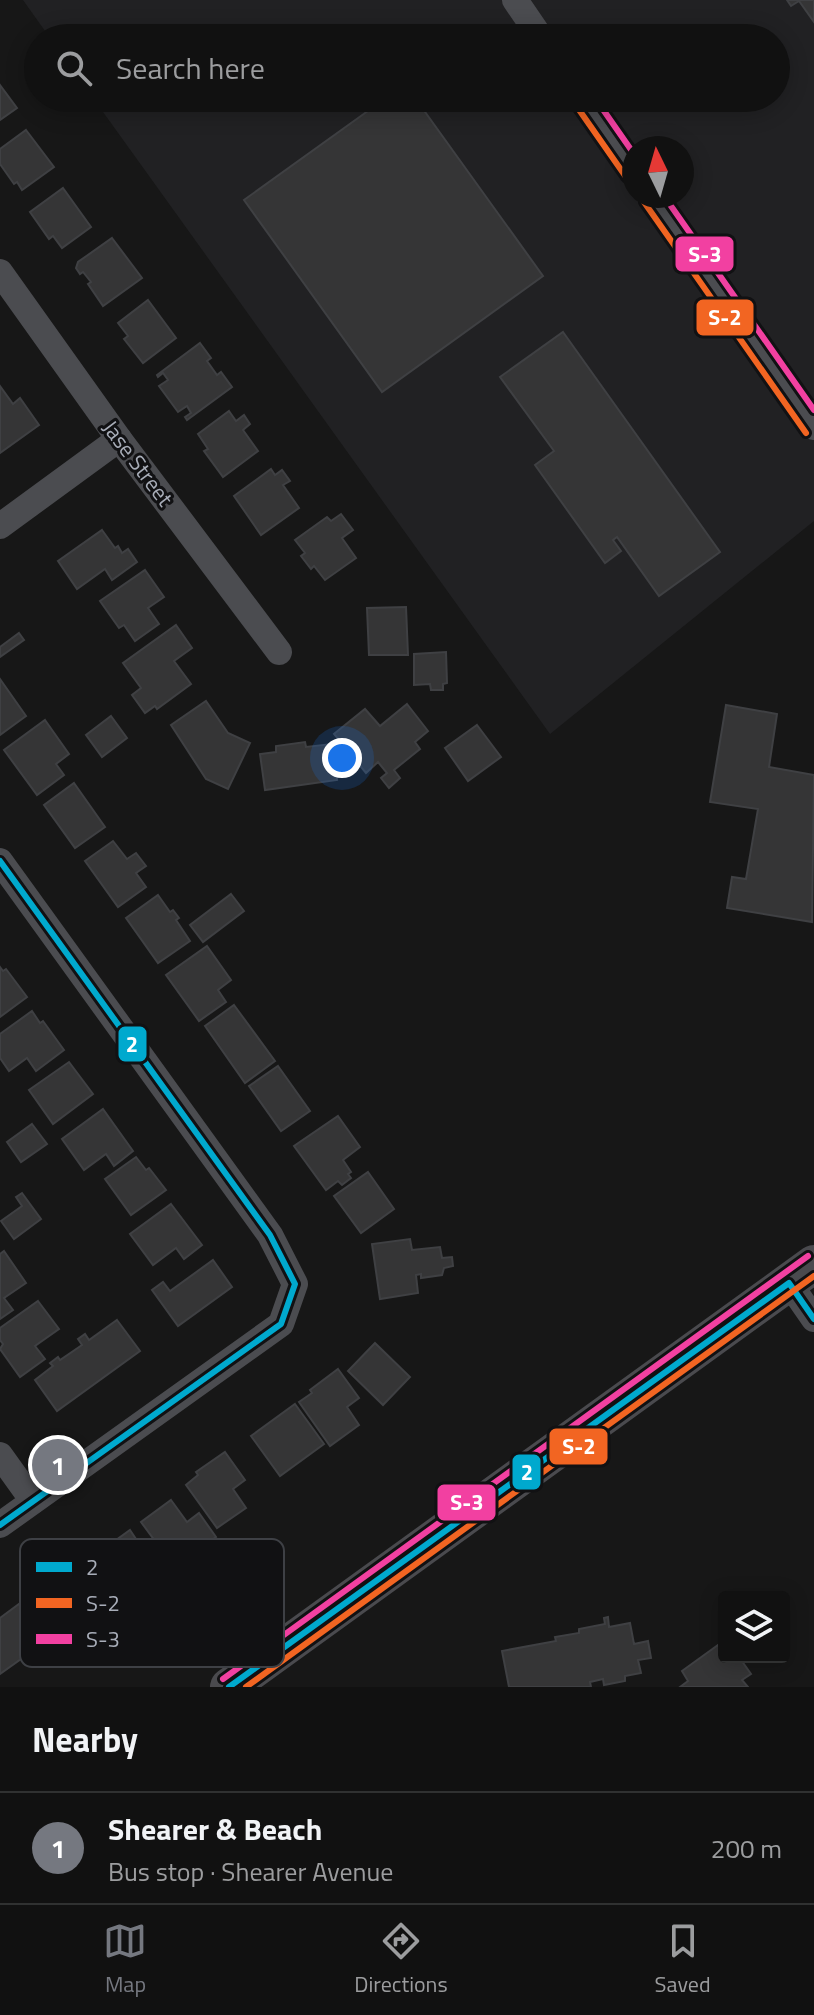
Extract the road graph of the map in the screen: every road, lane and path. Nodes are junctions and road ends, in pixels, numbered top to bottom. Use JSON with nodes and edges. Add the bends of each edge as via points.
{"nodes":[{"id":1,"x":515,"y":0,"type":"edge"},
{"id":2,"x":531,"y":24,"type":"edge"},
{"id":3,"x":593,"y":112,"type":"edge"},
{"id":4,"x":622,"y":154,"type":"edge"},
{"id":5,"x":660,"y":208,"type":"edge"},
{"id":6,"x":0,"y":272,"type":"edge"},
{"id":7,"x":814,"y":427,"type":"edge"},
{"id":8,"x":119,"y":439,"type":"junction"},
{"id":9,"x":0,"y":526,"type":"edge"},
{"id":10,"x":279,"y":652,"type":"dead end"},
{"id":11,"x":0,"y":861,"type":"edge"},
{"id":12,"x":801,"y":1274,"type":"edge"},
{"id":13,"x":814,"y":1319,"type":"edge"},
{"id":14,"x":0,"y":1455,"type":"edge"},
{"id":15,"x":33,"y":1501,"type":"junction"},
{"id":16,"x":0,"y":1525,"type":"edge"},
{"id":17,"x":284,"y":1647,"type":"edge"},
{"id":18,"x":257,"y":1667,"type":"edge"},
{"id":19,"x":229,"y":1687,"type":"edge"}],
"edges":[{"from":1,"to":2,"type":"street"},
{"from":3,"to":4,"type":"street"},
{"from":5,"to":7,"type":"street"},
{"from":6,"to":8,"type":"street","name":"Jase Street"},
{"from":8,"to":9,"type":"street"},
{"from":8,"to":10,"type":"street","name":"Jase Street"},
{"from":11,"to":15,"type":"street","via":[[270,1235],[295,1284],[281,1324]]},
{"from":12,"to":13,"type":"street"},
{"from":12,"to":17,"type":"main road"},
{"from":14,"to":15,"type":"street"},
{"from":15,"to":16,"type":"street"},
{"from":18,"to":19,"type":"main road"}]}
